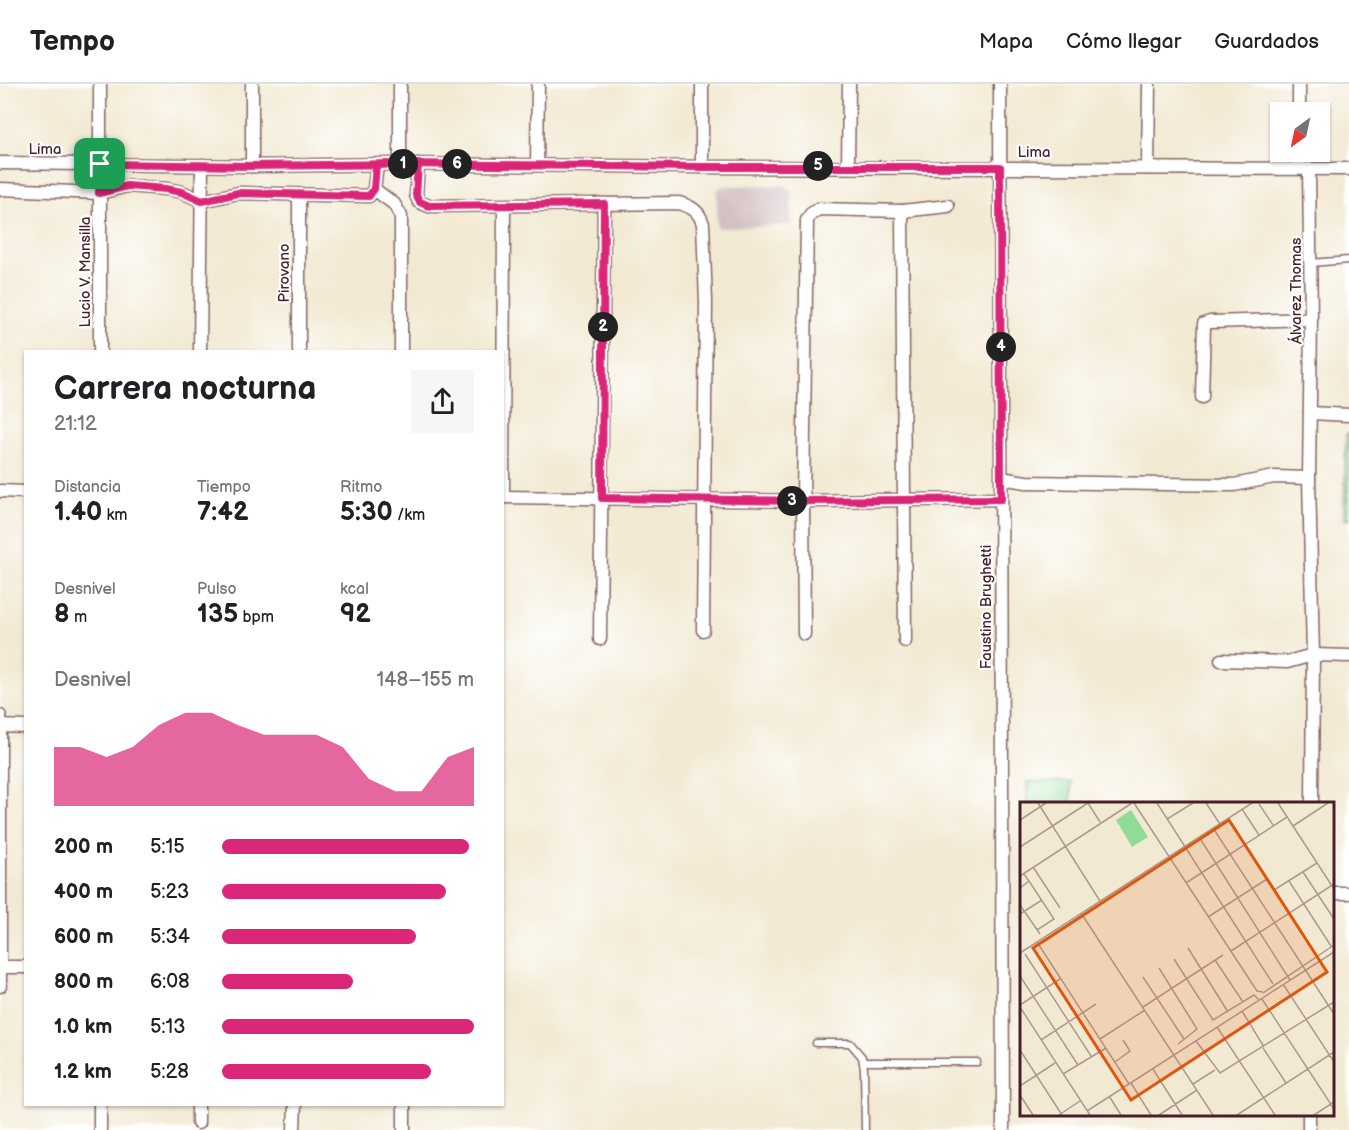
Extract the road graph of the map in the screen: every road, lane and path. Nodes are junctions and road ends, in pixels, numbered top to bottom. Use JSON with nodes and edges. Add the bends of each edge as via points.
{"nodes":[{"id":1,"x":100,"y":84,"type":"edge"},
{"id":2,"x":252,"y":84,"type":"edge"},
{"id":3,"x":400,"y":84,"type":"edge"},
{"id":4,"x":538,"y":84,"type":"edge"},
{"id":5,"x":702,"y":84,"type":"edge"},
{"id":6,"x":849,"y":84,"type":"edge"},
{"id":7,"x":1000,"y":84,"type":"edge"},
{"id":8,"x":1149,"y":84,"type":"edge"},
{"id":9,"x":1299,"y":84,"type":"edge"},
{"id":10,"x":1299,"y":102,"type":"edge"},
{"id":11,"x":1302,"y":162,"type":"edge"},
{"id":12,"x":0,"y":163,"type":"edge"},
{"id":13,"x":100,"y":164,"type":"junction"},
{"id":14,"x":400,"y":164,"type":"junction"},
{"id":15,"x":418,"y":164,"type":"junction"},
{"id":16,"x":202,"y":165,"type":"junction"},
{"id":17,"x":376,"y":165,"type":"junction"},
{"id":18,"x":537,"y":165,"type":"junction"},
{"id":19,"x":252,"y":166,"type":"junction"},
{"id":20,"x":848,"y":166,"type":"junction"},
{"id":21,"x":702,"y":167,"type":"junction"},
{"id":22,"x":1000,"y":167,"type":"junction"},
{"id":23,"x":1148,"y":168,"type":"junction"},
{"id":24,"x":1304,"y":169,"type":"junction"},
{"id":25,"x":1349,"y":169,"type":"edge"},
{"id":26,"x":0,"y":189,"type":"edge"},
{"id":27,"x":374,"y":189,"type":"junction"},
{"id":28,"x":99,"y":193,"type":"junction"},
{"id":29,"x":299,"y":195,"type":"junction"},
{"id":30,"x":202,"y":201,"type":"junction"},
{"id":31,"x":604,"y":204,"type":"junction"},
{"id":32,"x":504,"y":206,"type":"junction"},
{"id":33,"x":948,"y":206,"type":"dead end"},
{"id":34,"x":902,"y":211,"type":"junction"},
{"id":35,"x":1349,"y":260,"type":"edge"},
{"id":36,"x":1311,"y":263,"type":"junction"},
{"id":37,"x":1311,"y":319,"type":"junction"},
{"id":38,"x":100,"y":350,"type":"edge"},
{"id":39,"x":200,"y":350,"type":"edge"},
{"id":40,"x":299,"y":350,"type":"edge"},
{"id":41,"x":401,"y":350,"type":"edge"},
{"id":42,"x":504,"y":350,"type":"edge"},
{"id":43,"x":1202,"y":397,"type":"dead end"},
{"id":44,"x":1311,"y":412,"type":"junction"},
{"id":45,"x":1349,"y":415,"type":"edge"},
{"id":46,"x":1309,"y":477,"type":"junction"},
{"id":47,"x":1001,"y":478,"type":"junction"},
{"id":48,"x":0,"y":491,"type":"edge"},
{"id":49,"x":24,"y":492,"type":"edge"},
{"id":50,"x":504,"y":497,"type":"edge"},
{"id":51,"x":602,"y":498,"type":"junction"},
{"id":52,"x":1001,"y":499,"type":"junction"},
{"id":53,"x":704,"y":500,"type":"junction"},
{"id":54,"x":904,"y":500,"type":"junction"},
{"id":55,"x":803,"y":501,"type":"junction"},
{"id":56,"x":703,"y":630,"type":"dead end"},
{"id":57,"x":804,"y":634,"type":"dead end"},
{"id":58,"x":600,"y":639,"type":"dead end"},
{"id":59,"x":905,"y":641,"type":"dead end"},
{"id":60,"x":1313,"y":655,"type":"junction"},
{"id":61,"x":1349,"y":656,"type":"edge"},
{"id":62,"x":1221,"y":660,"type":"dead end"},
{"id":63,"x":0,"y":716,"type":"edge"},
{"id":64,"x":0,"y":726,"type":"edge"},
{"id":65,"x":24,"y":727,"type":"edge"},
{"id":66,"x":1312,"y":802,"type":"edge"},
{"id":67,"x":1349,"y":892,"type":"edge"},
{"id":68,"x":1334,"y":893,"type":"edge"},
{"id":69,"x":0,"y":967,"type":"edge"},
{"id":70,"x":24,"y":967,"type":"edge"},
{"id":71,"x":0,"y":986,"type":"edge"},
{"id":72,"x":816,"y":1043,"type":"dead end"},
{"id":73,"x":862,"y":1062,"type":"junction"},
{"id":74,"x":977,"y":1062,"type":"dead end"},
{"id":75,"x":100,"y":1106,"type":"edge"},
{"id":76,"x":198,"y":1106,"type":"edge"},
{"id":77,"x":295,"y":1106,"type":"edge"},
{"id":78,"x":404,"y":1106,"type":"edge"},
{"id":79,"x":198,"y":1123,"type":"dead end"},
{"id":80,"x":100,"y":1130,"type":"edge"},
{"id":81,"x":294,"y":1130,"type":"edge"},
{"id":82,"x":404,"y":1130,"type":"edge"},
{"id":83,"x":865,"y":1130,"type":"edge"},
{"id":84,"x":1004,"y":1130,"type":"edge"}],
"edges":[{"from":1,"to":13,"type":"street","name":"Lucio V. Mansilla"},
{"from":2,"to":19,"type":"street"},
{"from":3,"to":14,"type":"street"},
{"from":4,"to":18,"type":"street"},
{"from":5,"to":21,"type":"street"},
{"from":6,"to":20,"type":"street"},
{"from":7,"to":22,"type":"street","name":"Faustino Brughetti"},
{"from":8,"to":23,"type":"street"},
{"from":9,"to":10,"type":"street"},
{"from":11,"to":24,"type":"street","name":"Álvarez Thomas"},
{"from":12,"to":13,"type":"street","name":"Lima"},
{"from":13,"to":16,"type":"street","name":"Lima"},
{"from":13,"to":28,"type":"street","name":"Lucio V. Mansilla"},
{"from":14,"to":15,"type":"street","name":"Lima"},
{"from":14,"to":17,"type":"street","name":"Lima"},
{"from":15,"to":18,"type":"street","name":"Lima"},
{"from":15,"to":32,"type":"street","via":[[416,195],[420,202],[429,206]]},
{"from":16,"to":19,"type":"street","name":"Lima"},
{"from":16,"to":30,"type":"street"},
{"from":17,"to":19,"type":"street","name":"Lima"},
{"from":17,"to":27,"type":"street"},
{"from":18,"to":21,"type":"street","name":"Lima"},
{"from":20,"to":21,"type":"street","name":"Lima"},
{"from":20,"to":22,"type":"street","name":"Lima"},
{"from":22,"to":23,"type":"street","name":"Lima"},
{"from":22,"to":47,"type":"street","name":"Faustino Brughetti"},
{"from":23,"to":24,"type":"street","name":"Lima"},
{"from":24,"to":25,"type":"street","name":"Lima"},
{"from":24,"to":36,"type":"street","name":"Álvarez Thomas"},
{"from":26,"to":28,"type":"street"},
{"from":27,"to":29,"type":"street","via":[[369,196]]},
{"from":27,"to":41,"type":"street","via":[[394,204],[401,216]]},
{"from":28,"to":30,"type":"street","via":[[127,186],[182,192]]},
{"from":28,"to":38,"type":"street","name":"Lucio V. Mansilla"},
{"from":29,"to":30,"type":"street","via":[[238,193]]},
{"from":29,"to":40,"type":"street","name":"Pirovano"},
{"from":30,"to":39,"type":"street"},
{"from":31,"to":32,"type":"street"},
{"from":31,"to":51,"type":"street"},
{"from":31,"to":53,"type":"street","via":[[679,203],[700,215],[706,302]]},
{"from":32,"to":42,"type":"street"},
{"from":33,"to":34,"type":"street"},
{"from":34,"to":54,"type":"street"},
{"from":34,"to":55,"type":"street","via":[[818,209],[807,220]]},
{"from":35,"to":36,"type":"lane"},
{"from":36,"to":37,"type":"street","name":"Álvarez Thomas"},
{"from":37,"to":43,"type":"street","via":[[1204,324]]},
{"from":37,"to":44,"type":"street","name":"Álvarez Thomas"},
{"from":44,"to":45,"type":"street"},
{"from":44,"to":46,"type":"street","name":"Álvarez Thomas"},
{"from":46,"to":47,"type":"street","via":[[1274,477],[1234,485],[1026,482]]},
{"from":46,"to":60,"type":"street","name":"Álvarez Thomas"},
{"from":47,"to":52,"type":"street","name":"Faustino Brughetti"},
{"from":48,"to":49,"type":"street"},
{"from":50,"to":51,"type":"street"},
{"from":51,"to":53,"type":"street"},
{"from":51,"to":58,"type":"street"},
{"from":52,"to":54,"type":"street"},
{"from":52,"to":84,"type":"street","name":"Faustino Brughetti"},
{"from":53,"to":55,"type":"street"},
{"from":53,"to":56,"type":"street"},
{"from":54,"to":55,"type":"street"},
{"from":54,"to":59,"type":"street"},
{"from":55,"to":57,"type":"street"},
{"from":60,"to":61,"type":"street"},
{"from":60,"to":62,"type":"street","via":[[1287,662]]},
{"from":60,"to":66,"type":"street","name":"Álvarez Thomas"},
{"from":63,"to":64,"type":"street"},
{"from":64,"to":65,"type":"street"},
{"from":64,"to":69,"type":"street"},
{"from":67,"to":68,"type":"street"},
{"from":69,"to":70,"type":"street"},
{"from":69,"to":71,"type":"street"},
{"from":72,"to":73,"type":"lane","via":[[850,1043]]},
{"from":73,"to":74,"type":"lane"},
{"from":73,"to":83,"type":"lane"},
{"from":75,"to":80,"type":"street"},
{"from":76,"to":79,"type":"street"},
{"from":77,"to":81,"type":"street"},
{"from":78,"to":82,"type":"street"}]}
